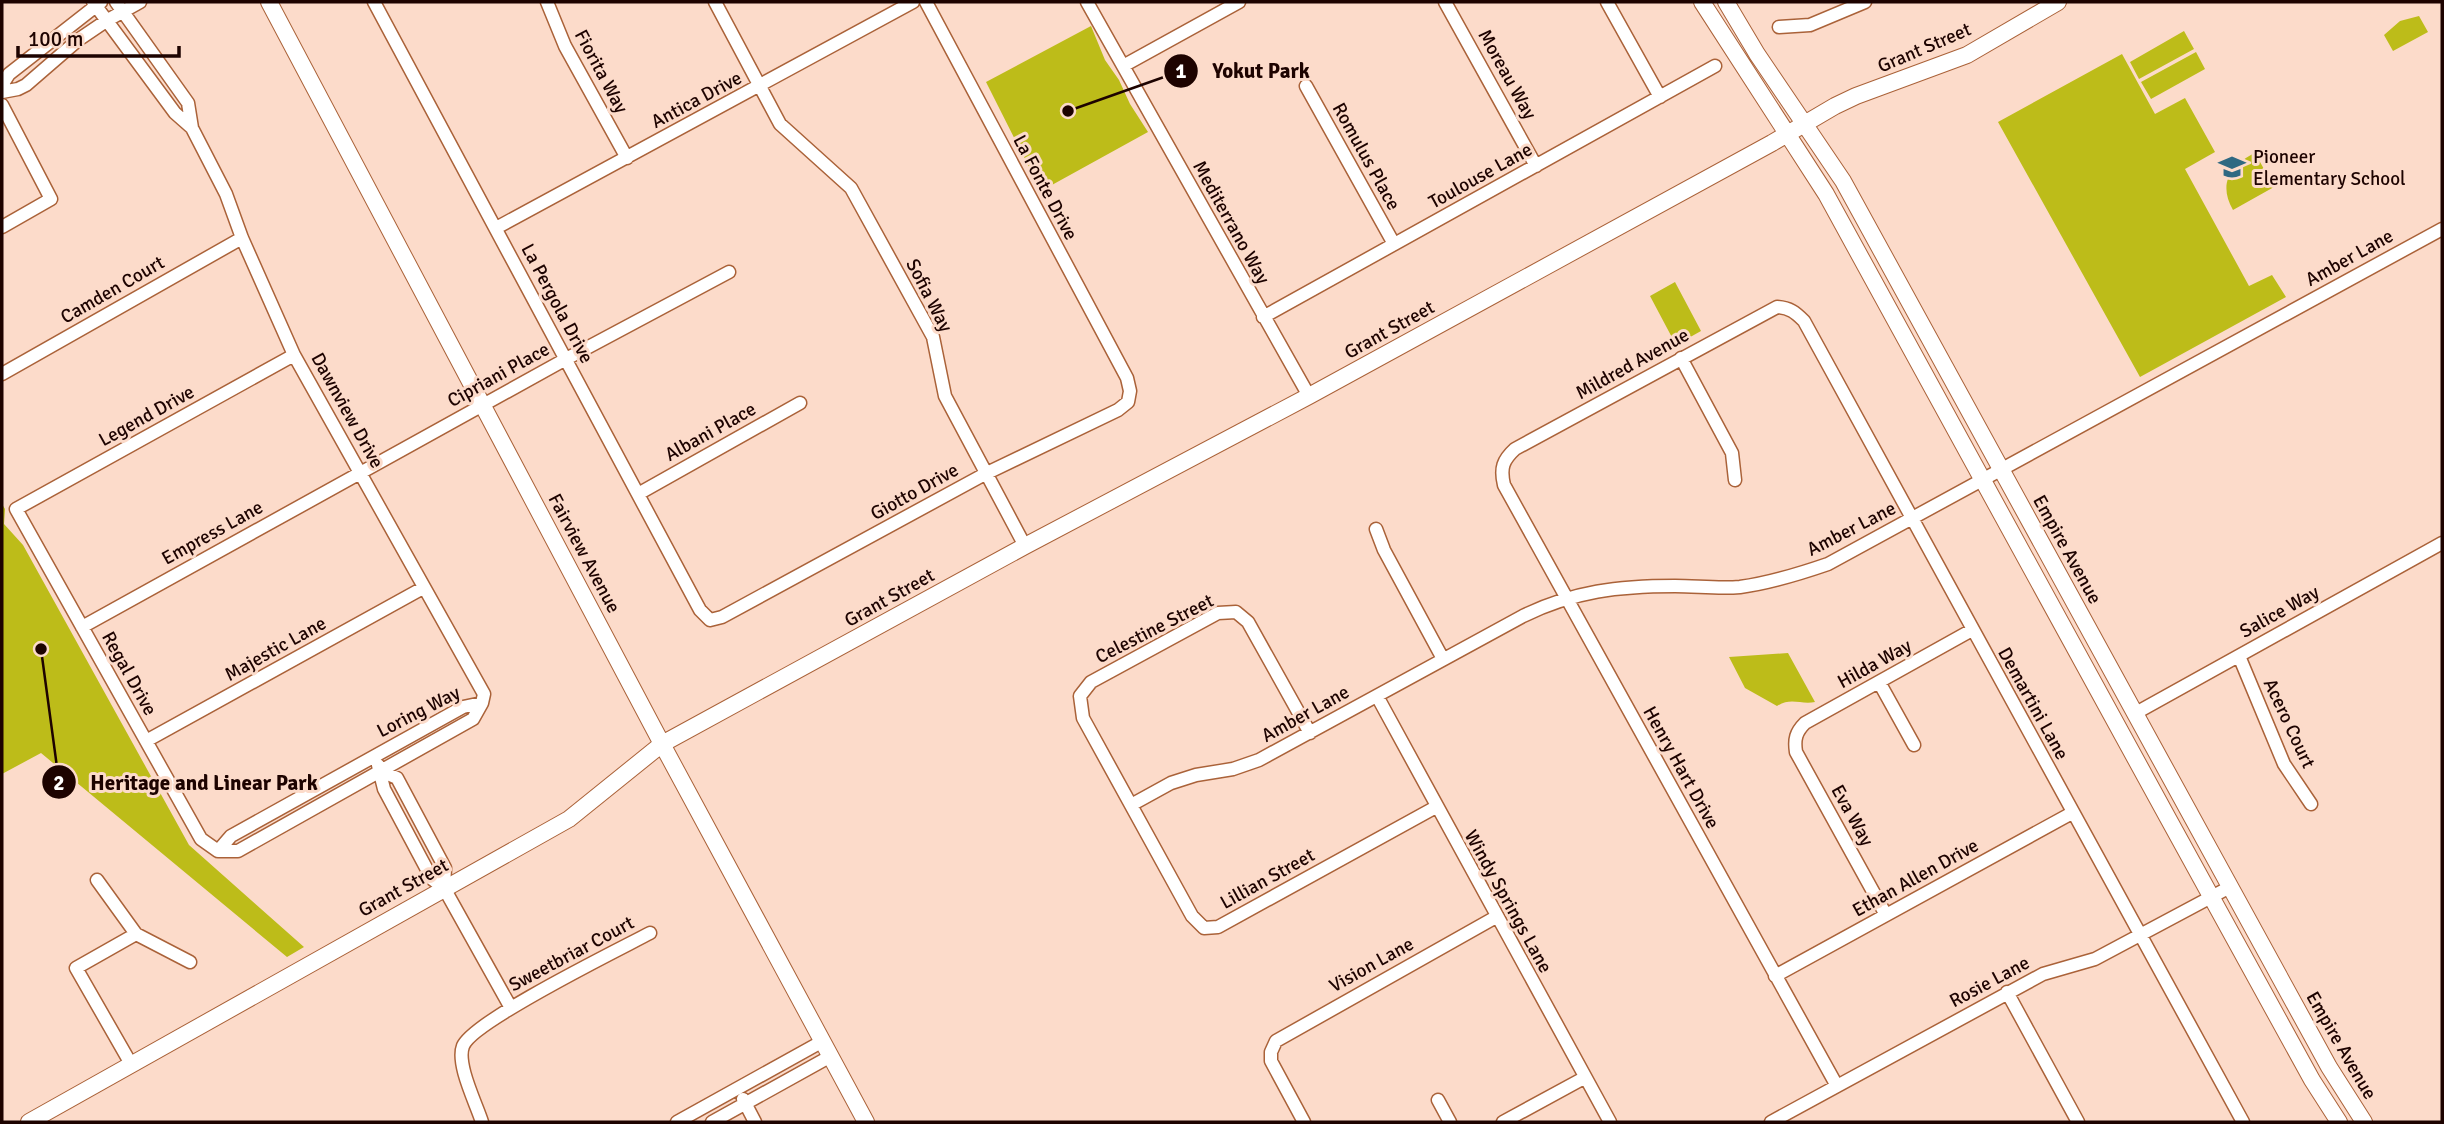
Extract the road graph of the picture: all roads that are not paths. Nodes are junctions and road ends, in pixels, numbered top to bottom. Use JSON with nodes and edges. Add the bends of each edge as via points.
{"nodes":[{"id":1,"x":141,"y":2,"type":"edge"},
{"id":2,"x":269,"y":2,"type":"edge"},
{"id":3,"x":374,"y":2,"type":"edge"},
{"id":4,"x":547,"y":2,"type":"edge"},
{"id":5,"x":715,"y":2,"type":"edge"},
{"id":6,"x":913,"y":2,"type":"edge"},
{"id":7,"x":926,"y":2,"type":"edge"},
{"id":8,"x":1087,"y":2,"type":"edge"},
{"id":9,"x":1239,"y":2,"type":"edge"},
{"id":10,"x":1445,"y":2,"type":"edge"},
{"id":11,"x":1607,"y":2,"type":"edge"},
{"id":12,"x":1702,"y":2,"type":"edge"},
{"id":13,"x":1726,"y":2,"type":"edge"},
{"id":14,"x":1866,"y":2,"type":"edge"},
{"id":15,"x":2058,"y":2,"type":"edge"},
{"id":16,"x":96,"y":3,"type":"edge"},
{"id":17,"x":120,"y":6,"type":"edge"},
{"id":18,"x":106,"y":21,"type":"junction"},
{"id":19,"x":1779,"y":27,"type":"dead end"},
{"id":20,"x":1123,"y":66,"type":"junction"},
{"id":21,"x":1715,"y":66,"type":"dead end"},
{"id":22,"x":2,"y":85,"type":"edge"},
{"id":23,"x":1306,"y":86,"type":"dead end"},
{"id":24,"x":760,"y":87,"type":"junction"},
{"id":25,"x":2,"y":92,"type":"edge"},
{"id":26,"x":1660,"y":97,"type":"junction"},
{"id":27,"x":2,"y":105,"type":"edge"},
{"id":28,"x":1804,"y":125,"type":"junction"},
{"id":29,"x":192,"y":128,"type":"junction"},
{"id":30,"x":1786,"y":135,"type":"junction"},
{"id":31,"x":627,"y":158,"type":"junction"},
{"id":32,"x":1536,"y":166,"type":"junction"},
{"id":33,"x":2,"y":227,"type":"edge"},
{"id":34,"x":496,"y":228,"type":"junction"},
{"id":35,"x":2442,"y":229,"type":"edge"},
{"id":36,"x":242,"y":238,"type":"junction"},
{"id":37,"x":1394,"y":244,"type":"junction"},
{"id":38,"x":729,"y":272,"type":"dead end"},
{"id":39,"x":1787,"y":308,"type":"joint"},
{"id":40,"x":1263,"y":317,"type":"junction"},
{"id":41,"x":294,"y":355,"type":"junction"},
{"id":42,"x":1681,"y":358,"type":"junction"},
{"id":43,"x":566,"y":359,"type":"junction"},
{"id":44,"x":2,"y":374,"type":"edge"},
{"id":45,"x":1130,"y":391,"type":"joint"},
{"id":46,"x":1309,"y":396,"type":"junction"},
{"id":47,"x":800,"y":402,"type":"dead end"},
{"id":48,"x":482,"y":405,"type":"junction"},
{"id":49,"x":1503,"y":463,"type":"joint"},
{"id":50,"x":2000,"y":470,"type":"junction"},
{"id":51,"x":360,"y":471,"type":"junction"},
{"id":52,"x":985,"y":474,"type":"junction"},
{"id":53,"x":1735,"y":480,"type":"dead end"},
{"id":54,"x":1982,"y":480,"type":"junction"},
{"id":55,"x":638,"y":494,"type":"junction"},
{"id":56,"x":16,"y":509,"type":"joint"},
{"id":57,"x":1912,"y":519,"type":"junction"},
{"id":58,"x":1376,"y":529,"type":"dead end"},
{"id":59,"x":2442,"y":543,"type":"edge"},
{"id":60,"x":1025,"y":546,"type":"junction"},
{"id":61,"x":423,"y":588,"type":"junction"},
{"id":62,"x":1567,"y":598,"type":"junction"},
{"id":63,"x":710,"y":620,"type":"joint"},
{"id":64,"x":82,"y":627,"type":"junction"},
{"id":65,"x":1972,"y":630,"type":"junction"},
{"id":66,"x":2239,"y":656,"type":"junction"},
{"id":67,"x":1443,"y":660,"type":"junction"},
{"id":68,"x":1879,"y":682,"type":"junction"},
{"id":69,"x":1377,"y":696,"type":"junction"},
{"id":70,"x":482,"y":703,"type":"junction"},
{"id":71,"x":2134,"y":714,"type":"junction"},
{"id":72,"x":1797,"y":732,"type":"joint"},
{"id":73,"x":1310,"y":733,"type":"junction"},
{"id":74,"x":146,"y":741,"type":"junction"},
{"id":75,"x":662,"y":744,"type":"junction"},
{"id":76,"x":1914,"y":745,"type":"dead end"},
{"id":77,"x":373,"y":756,"type":"junction"},
{"id":78,"x":381,"y":771,"type":"junction"},
{"id":79,"x":2311,"y":804,"type":"dead end"},
{"id":80,"x":1130,"y":805,"type":"junction"},
{"id":81,"x":1436,"y":807,"type":"junction"},
{"id":82,"x":2072,"y":813,"type":"junction"},
{"id":83,"x":218,"y":851,"type":"junction"},
{"id":84,"x":97,"y":880,"type":"dead end"},
{"id":85,"x":2230,"y":887,"type":"junction"},
{"id":86,"x":444,"y":888,"type":"junction"},
{"id":87,"x":2212,"y":897,"type":"junction"},
{"id":88,"x":1886,"y":915,"type":"junction"},
{"id":89,"x":1496,"y":917,"type":"junction"},
{"id":90,"x":136,"y":933,"type":"junction"},
{"id":91,"x":650,"y":933,"type":"dead end"},
{"id":92,"x":2141,"y":936,"type":"junction"},
{"id":93,"x":190,"y":962,"type":"dead end"},
{"id":94,"x":1775,"y":976,"type":"junction"},
{"id":95,"x":2007,"y":992,"type":"junction"},
{"id":96,"x":511,"y":1007,"type":"junction"},
{"id":97,"x":827,"y":1049,"type":"junction"},
{"id":98,"x":131,"y":1064,"type":"junction"},
{"id":99,"x":1584,"y":1078,"type":"junction"},
{"id":100,"x":1837,"y":1086,"type":"junction"},
{"id":101,"x":737,"y":1089,"type":"junction"},
{"id":102,"x":1438,"y":1100,"type":"dead end"},
{"id":103,"x":746,"y":1104,"type":"junction"},
{"id":104,"x":29,"y":1122,"type":"edge"},
{"id":105,"x":482,"y":1122,"type":"edge"},
{"id":106,"x":677,"y":1122,"type":"edge"},
{"id":107,"x":712,"y":1122,"type":"edge"},
{"id":108,"x":755,"y":1122,"type":"edge"},
{"id":109,"x":866,"y":1122,"type":"edge"},
{"id":110,"x":1304,"y":1122,"type":"edge"},
{"id":111,"x":1450,"y":1122,"type":"edge"},
{"id":112,"x":1503,"y":1122,"type":"edge"},
{"id":113,"x":1610,"y":1122,"type":"edge"},
{"id":114,"x":1771,"y":1122,"type":"edge"},
{"id":115,"x":2078,"y":1122,"type":"edge"},
{"id":116,"x":2243,"y":1122,"type":"edge"},
{"id":117,"x":2339,"y":1122,"type":"edge"},
{"id":118,"x":2364,"y":1122,"type":"edge"}],
"edges":[{"from":1,"to":17,"type":"street"},
{"from":2,"to":48,"type":"street","name":"Fairview Avenue"},
{"from":3,"to":34,"type":"street","name":"La Pergola Drive"},
{"from":4,"to":31,"type":"street","name":"Fiorita Way","via":[[565,46]]},
{"from":5,"to":24,"type":"street","name":"Sofia Way"},
{"from":6,"to":24,"type":"street","name":"Antica Drive"},
{"from":7,"to":45,"type":"street","name":"La Fonte Drive"},
{"from":8,"to":20,"type":"street","name":"Mediterrano Way"},
{"from":9,"to":20,"type":"street"},
{"from":10,"to":32,"type":"street","name":"Moreau Way"},
{"from":11,"to":26,"type":"street"},
{"from":12,"to":30,"type":"street"},
{"from":13,"to":28,"type":"street","name":"Empire Avenue"},
{"from":14,"to":19,"type":"street","via":[[1810,25]]},
{"from":15,"to":28,"type":"street","name":"Grant Street","via":[[1967,55],[1856,96]]},
{"from":16,"to":18,"type":"street","name":"Dawnview Drive"},
{"from":16,"to":22,"type":"street","via":[[9,74]]},
{"from":17,"to":18,"type":"street"},
{"from":17,"to":29,"type":"street","name":"Dawnview Drive","via":[[188,103]]},
{"from":18,"to":25,"type":"street","via":[[26,85]]},
{"from":18,"to":29,"type":"street","name":"Dawnview Drive","via":[[174,113]]},
{"from":20,"to":40,"type":"street","name":"Mediterrano Way"},
{"from":21,"to":26,"type":"street","name":"Toulouse Lane"},
{"from":23,"to":37,"type":"street","name":"Romulus Place"},
{"from":24,"to":31,"type":"street","name":"Antica Drive"},
{"from":24,"to":52,"type":"street","name":"Sofia Way","via":[[780,124],[850,188],[933,337],[945,396]]},
{"from":26,"to":32,"type":"street","name":"Toulouse Lane"},
{"from":27,"to":33,"type":"street","via":[[51,199]]},
{"from":28,"to":30,"type":"street","name":"Grant Street"},
{"from":28,"to":50,"type":"street","name":"Empire Avenue","via":[[1843,181]]},
{"from":29,"to":36,"type":"street","name":"Dawnview Drive","via":[[226,194]]},
{"from":30,"to":46,"type":"street","name":"Grant Street"},
{"from":30,"to":54,"type":"street","via":[[1826,194]]},
{"from":31,"to":34,"type":"street","name":"Antica Drive"},
{"from":32,"to":37,"type":"street","name":"Toulouse Lane"},
{"from":34,"to":43,"type":"street","name":"La Pergola Drive"},
{"from":35,"to":50,"type":"street","name":"Amber Lane"},
{"from":36,"to":41,"type":"street","name":"Dawnview Drive"},
{"from":36,"to":44,"type":"street","name":"Camden Court"},
{"from":37,"to":40,"type":"street","name":"Toulouse Lane"},
{"from":38,"to":43,"type":"street","name":"Cipriani Place"},
{"from":39,"to":42,"type":"street","name":"Mildred Avenue","via":[[1767,311]]},
{"from":39,"to":57,"type":"street","name":"Demartini Lane","via":[[1804,321]]},
{"from":40,"to":46,"type":"street","name":"Mediterrano Way"},
{"from":41,"to":51,"type":"street","name":"Dawnview Drive"},
{"from":41,"to":56,"type":"street","name":"Legend Drive"},
{"from":42,"to":49,"type":"street","name":"Mildred Avenue","via":[[1515,449]]},
{"from":42,"to":53,"type":"street","via":[[1732,453]]},
{"from":43,"to":48,"type":"street","name":"Cipriani Place"},
{"from":43,"to":55,"type":"street","name":"La Pergola Drive"},
{"from":45,"to":52,"type":"street","name":"Giotto Drive","via":[[1128,402],[1118,410]]},
{"from":46,"to":60,"type":"street","name":"Grant Street"},
{"from":47,"to":55,"type":"street","name":"Albani Place"},
{"from":48,"to":51,"type":"street","name":"Cipriani Place"},
{"from":48,"to":75,"type":"street","name":"Fairview Avenue"},
{"from":49,"to":62,"type":"street","name":"Henry Hart Drive","via":[[1504,485]]},
{"from":50,"to":54,"type":"street","name":"Amber Lane"},
{"from":50,"to":71,"type":"street","name":"Empire Avenue"},
{"from":51,"to":61,"type":"street","name":"Dawnview Drive"},
{"from":51,"to":64,"type":"street","name":"Empress Lane"},
{"from":52,"to":60,"type":"street","name":"Sofia Way"},
{"from":52,"to":63,"type":"street","name":"Giotto Drive"},
{"from":54,"to":57,"type":"street","name":"Amber Lane"},
{"from":54,"to":87,"type":"street"},
{"from":55,"to":63,"type":"street","name":"La Pergola Drive","via":[[700,610]]},
{"from":56,"to":64,"type":"street","name":"Regal Drive"},
{"from":57,"to":62,"type":"street","name":"Amber Lane","via":[[1828,564],[1790,577],[1737,587],[1613,587]]},
{"from":57,"to":65,"type":"street","name":"Demartini Lane"},
{"from":58,"to":67,"type":"street"},
{"from":59,"to":66,"type":"street","name":"Salice Way"},
{"from":60,"to":75,"type":"street","name":"Grant Street"},
{"from":61,"to":70,"type":"street","name":"Dawnview Drive","via":[[479,681]]},
{"from":61,"to":74,"type":"street","name":"Majestic Lane"},
{"from":62,"to":67,"type":"street","name":"Amber Lane","via":[[1523,616]]},
{"from":62,"to":94,"type":"street","name":"Henry Hart Drive"},
{"from":64,"to":74,"type":"street","name":"Regal Drive"},
{"from":65,"to":68,"type":"street","name":"Hilda Way"},
{"from":65,"to":82,"type":"street","name":"Demartini Lane"},
{"from":66,"to":71,"type":"street","name":"Salice Way"},
{"from":66,"to":79,"type":"street","name":"Acero Court","via":[[2284,764]]},
{"from":67,"to":69,"type":"street","name":"Amber Lane"},
{"from":68,"to":72,"type":"street","name":"Hilda Way","via":[[1805,723]]},
{"from":68,"to":76,"type":"street"},
{"from":69,"to":73,"type":"street","name":"Amber Lane"},
{"from":69,"to":81,"type":"street","name":"Windy Springs Lane"},
{"from":70,"to":77,"type":"street","name":"Loring Way","via":[[463,707]]},
{"from":70,"to":78,"type":"street","name":"Loring Way","via":[[473,719]]},
{"from":71,"to":85,"type":"street","name":"Empire Avenue"},
{"from":72,"to":88,"type":"street","name":"Eva Way","via":[[1796,752]]},
{"from":73,"to":80,"type":"street","name":"Amber Lane","via":[[1259,761],[1171,783]]},
{"from":73,"to":80,"type":"street","name":"Celestine Street","via":[[1248,622],[1236,612],[1218,613],[1091,682],[1080,696],[1083,718]]},
{"from":74,"to":83,"type":"street","name":"Regal Drive","via":[[201,839]]},
{"from":75,"to":86,"type":"street","name":"Grant Street","via":[[569,819]]},
{"from":75,"to":97,"type":"street","name":"Fairview Avenue"},
{"from":77,"to":78,"type":"street"},
{"from":77,"to":83,"type":"street","name":"Loring Way","via":[[231,836]]},
{"from":78,"to":83,"type":"street","name":"Loring Way","via":[[238,851]]},
{"from":78,"to":86,"type":"street","via":[[397,778],[415,811],[445,868]]},
{"from":80,"to":81,"type":"street","name":"Lillian Street","via":[[1192,916],[1204,928],[1218,927]]},
{"from":81,"to":89,"type":"street","name":"Windy Springs Lane"},
{"from":82,"to":88,"type":"street","name":"Ethan Allen Drive"},
{"from":82,"to":92,"type":"street","name":"Demartini Lane"},
{"from":84,"to":90,"type":"street"},
{"from":85,"to":87,"type":"street","name":"Rosie Lane"},
{"from":85,"to":118,"type":"street","name":"Empire Avenue"},
{"from":86,"to":96,"type":"street"},
{"from":86,"to":98,"type":"street","name":"Grant Street"},
{"from":87,"to":92,"type":"street","name":"Rosie Lane"},
{"from":87,"to":117,"type":"street"},
{"from":88,"to":94,"type":"street","name":"Ethan Allen Drive"},
{"from":89,"to":99,"type":"street","name":"Windy Springs Lane"},
{"from":89,"to":110,"type":"street","name":"Vision Lane","via":[[1276,1041],[1271,1061]]},
{"from":90,"to":93,"type":"street"},
{"from":90,"to":98,"type":"street","via":[[76,968]]},
{"from":91,"to":96,"type":"street","name":"Sweetbriar Court"},
{"from":92,"to":95,"type":"street","name":"Rosie Lane","via":[[2095,960],[2043,974]]},
{"from":92,"to":116,"type":"street","name":"Demartini Lane"},
{"from":94,"to":100,"type":"street","name":"Henry Hart Drive"},
{"from":95,"to":100,"type":"street","name":"Rosie Lane"},
{"from":95,"to":115,"type":"street"},
{"from":96,"to":105,"type":"street","name":"Sweetbriar Court","via":[[470,1035],[463,1047],[461,1060]]},
{"from":97,"to":101,"type":"street"},
{"from":97,"to":103,"type":"street"},
{"from":97,"to":109,"type":"street","name":"Fairview Avenue"},
{"from":98,"to":104,"type":"street","name":"Grant Street"},
{"from":99,"to":112,"type":"street"},
{"from":99,"to":113,"type":"street","name":"Windy Springs Lane"},
{"from":100,"to":114,"type":"street","name":"Rosie Lane"},
{"from":101,"to":103,"type":"street"},
{"from":101,"to":106,"type":"street"},
{"from":102,"to":111,"type":"street"},
{"from":103,"to":107,"type":"street"},
{"from":103,"to":108,"type":"street"}]}
